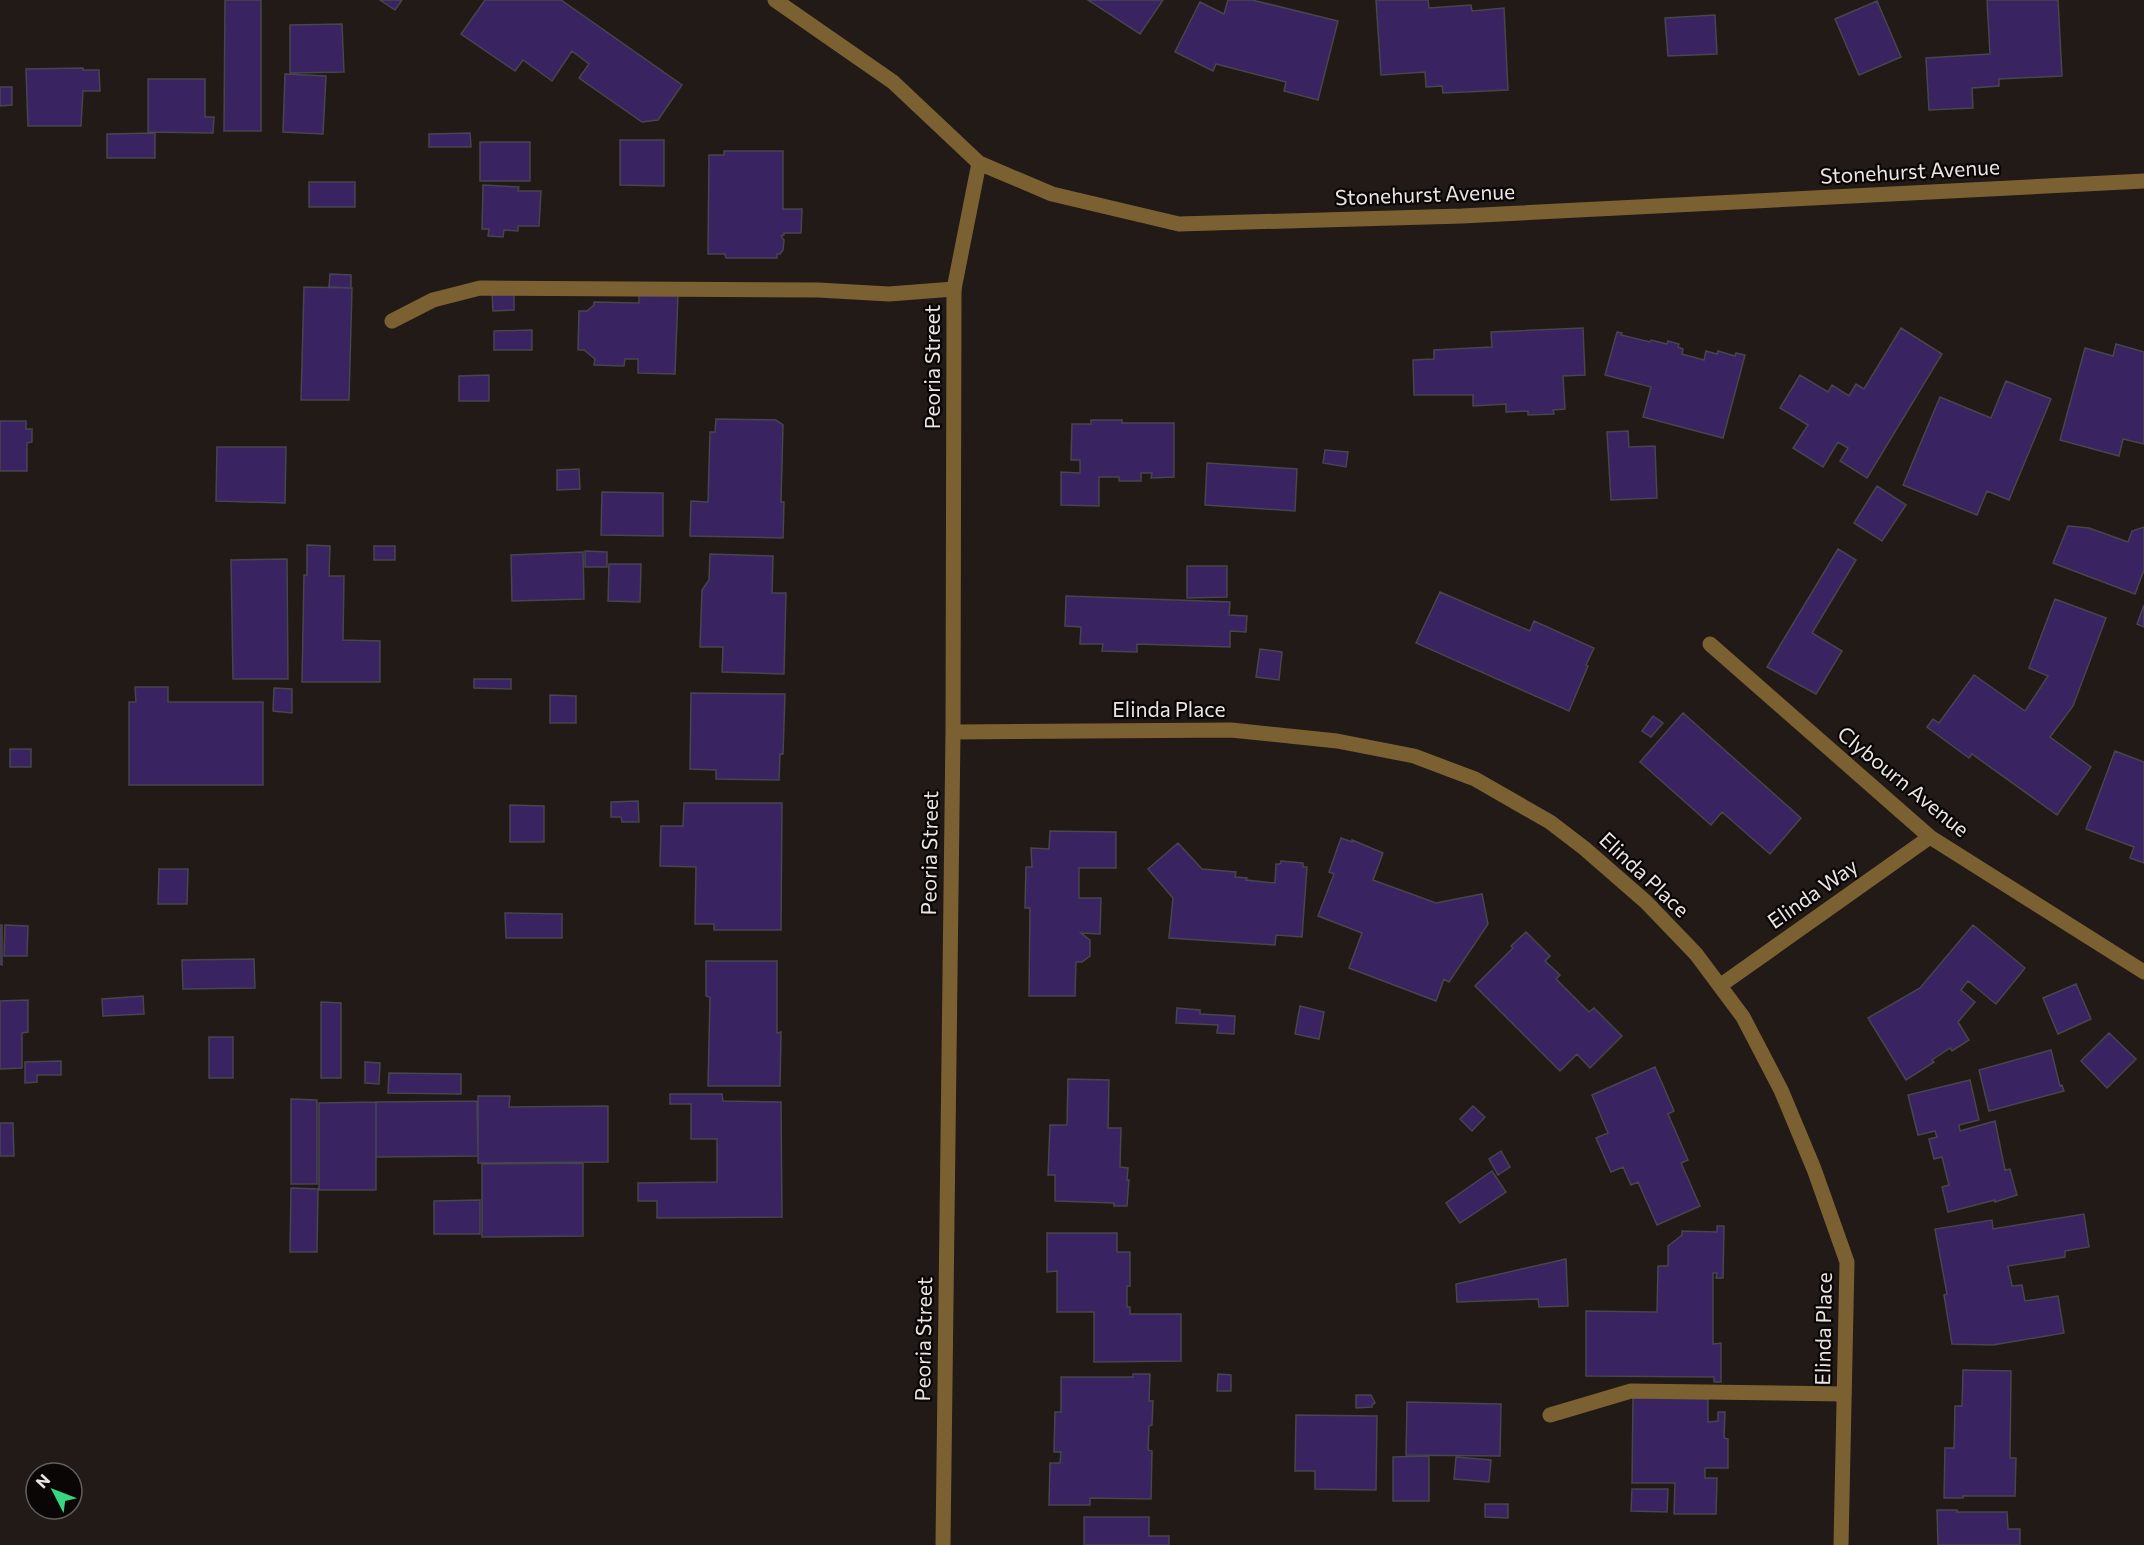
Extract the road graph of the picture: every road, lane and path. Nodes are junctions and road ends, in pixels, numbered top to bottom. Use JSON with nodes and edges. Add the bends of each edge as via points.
{"nodes":[{"id":1,"x":775,"y":0,"type":"edge"},
{"id":2,"x":979,"y":163,"type":"junction"},
{"id":3,"x":2144,"y":182,"type":"edge"},
{"id":4,"x":954,"y":289,"type":"junction"},
{"id":5,"x":392,"y":321,"type":"dead end"},
{"id":6,"x":1710,"y":644,"type":"dead end"},
{"id":7,"x":952,"y":732,"type":"junction"},
{"id":8,"x":1930,"y":837,"type":"junction"},
{"id":9,"x":2144,"y":972,"type":"edge"},
{"id":10,"x":1720,"y":985,"type":"junction"},
{"id":11,"x":1844,"y":1394,"type":"junction"},
{"id":12,"x":1550,"y":1415,"type":"dead end"},
{"id":13,"x":943,"y":1545,"type":"edge"},
{"id":14,"x":1841,"y":1545,"type":"edge"}],
"edges":[{"from":1,"to":2,"type":"street","name":"Stonehurst Avenue","via":[[894,82]]},
{"from":2,"to":3,"type":"street","name":"Stonehurst Avenue","via":[[1052,194],[1179,224],[1462,216]]},
{"from":2,"to":4,"type":"street","name":"Peoria Street"},
{"from":4,"to":5,"type":"street","via":[[889,294],[480,288],[433,300]]},
{"from":4,"to":7,"type":"street","name":"Peoria Street"},
{"from":6,"to":8,"type":"street","name":"Clybourn Avenue"},
{"from":7,"to":10,"type":"street","name":"Elinda Place","via":[[1231,730],[1337,741],[1414,756],[1475,779],[1550,822],[1646,902]]},
{"from":7,"to":13,"type":"street","name":"Peoria Street"},
{"from":8,"to":9,"type":"street","name":"Clybourn Avenue"},
{"from":8,"to":10,"type":"street","name":"Elinda Way"},
{"from":10,"to":11,"type":"street","name":"Elinda Place","via":[[1743,1017],[1781,1090],[1847,1262]]},
{"from":11,"to":12,"type":"street","via":[[1631,1390]]},
{"from":11,"to":14,"type":"street","name":"Elinda Place"}]}
